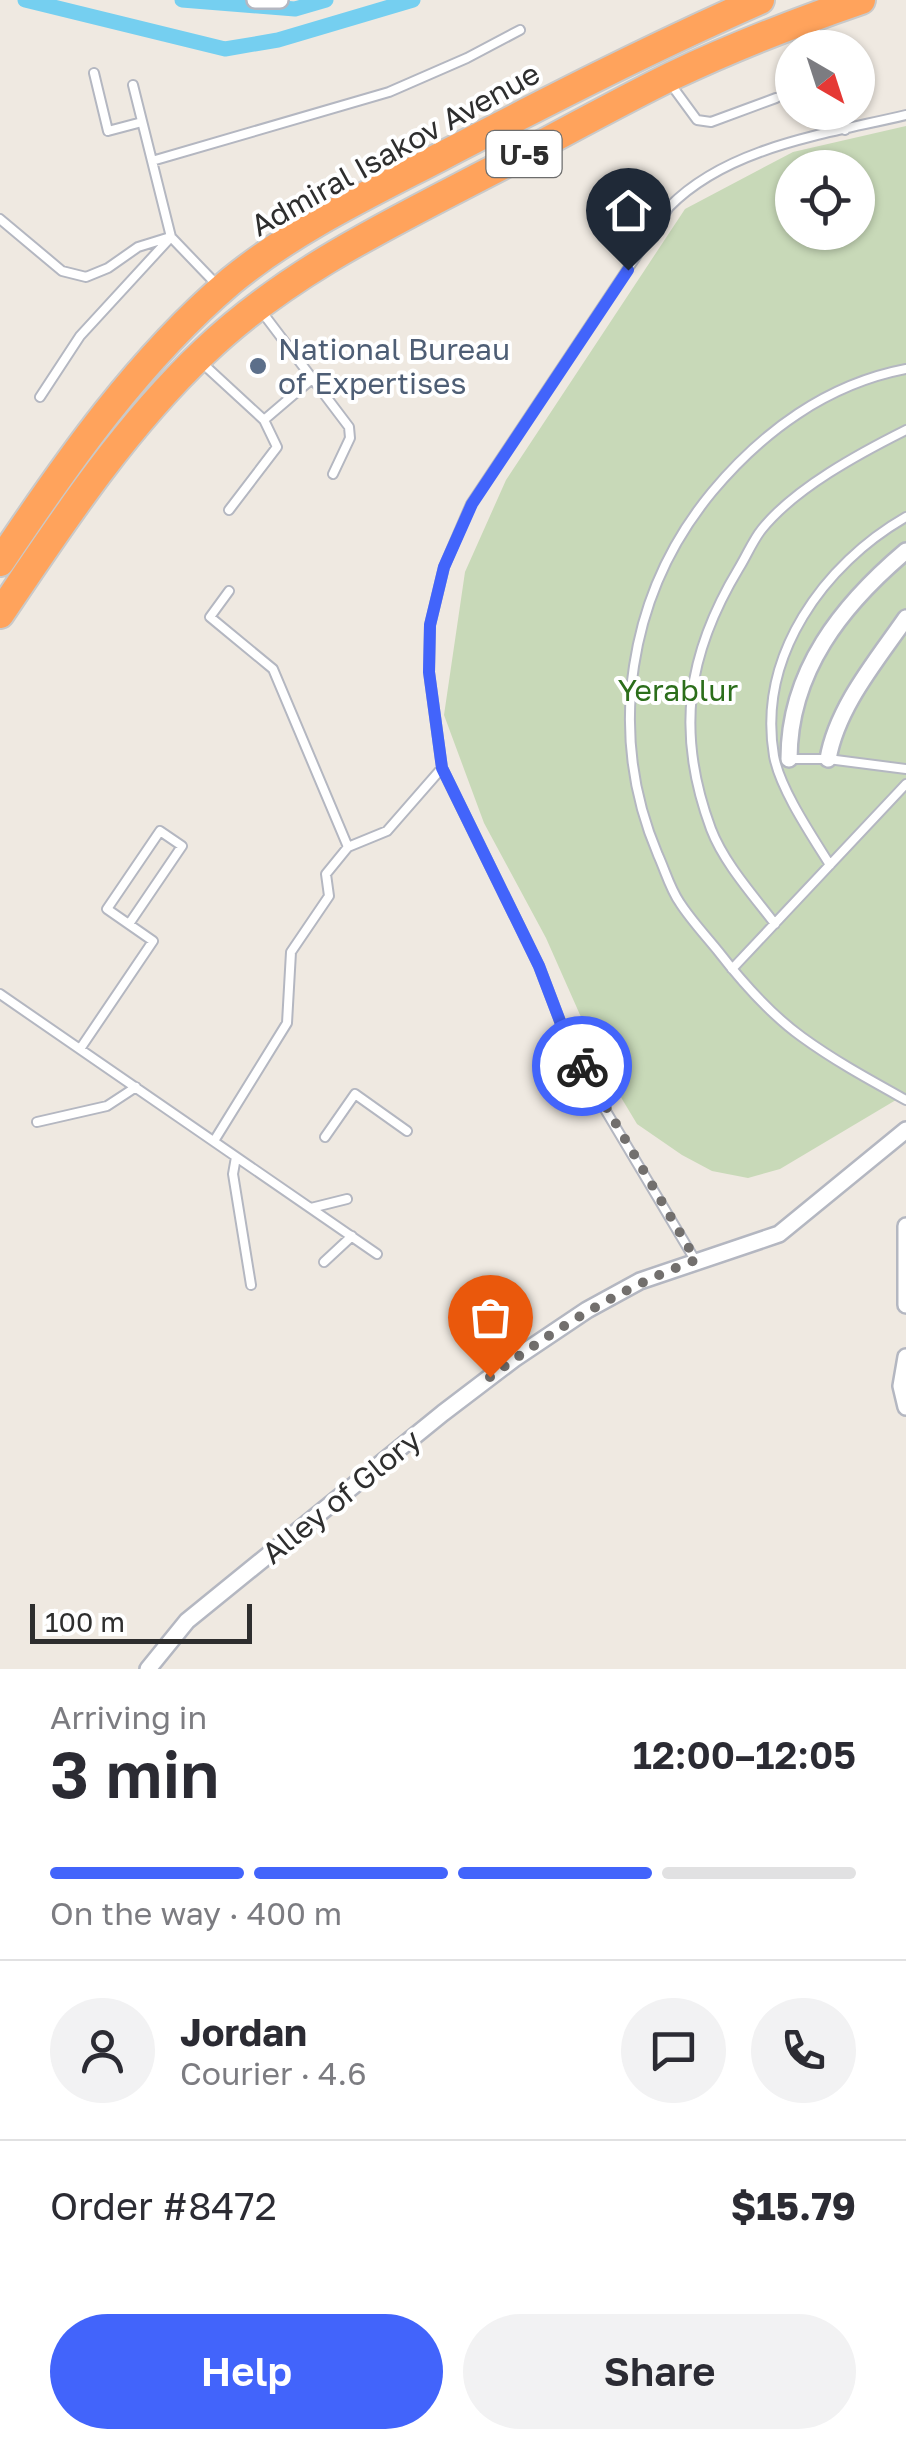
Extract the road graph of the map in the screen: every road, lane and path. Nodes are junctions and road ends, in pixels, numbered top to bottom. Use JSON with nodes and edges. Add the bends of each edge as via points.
{"nodes":[{"id":1,"x":255,"y":0,"type":"edge"},
{"id":2,"x":280,"y":0,"type":"edge"},
{"id":3,"x":760,"y":0,"type":"edge"},
{"id":4,"x":861,"y":0,"type":"edge"},
{"id":5,"x":811,"y":18,"type":"junction"},
{"id":6,"x":520,"y":30,"type":"dead end"},
{"id":7,"x":815,"y":30,"type":"edge"},
{"id":8,"x":94,"y":73,"type":"dead end"},
{"id":9,"x":672,"y":76,"type":"junction"},
{"id":10,"x":133,"y":85,"type":"dead end"},
{"id":11,"x":775,"y":98,"type":"edge"},
{"id":12,"x":906,"y":115,"type":"edge"},
{"id":13,"x":142,"y":122,"type":"junction"},
{"id":14,"x":875,"y":123,"type":"edge"},
{"id":15,"x":846,"y":130,"type":"edge"},
{"id":16,"x":152,"y":161,"type":"junction"},
{"id":17,"x":0,"y":220,"type":"edge"},
{"id":18,"x":171,"y":237,"type":"junction"},
{"id":19,"x":222,"y":290,"type":"junction"},
{"id":20,"x":259,"y":306,"type":"junction"},
{"id":21,"x":186,"y":324,"type":"junction"},
{"id":22,"x":203,"y":353,"type":"junction"},
{"id":23,"x":906,"y":369,"type":"edge"},
{"id":24,"x":312,"y":379,"type":"junction"},
{"id":25,"x":40,"y":397,"type":"dead end"},
{"id":26,"x":264,"y":420,"type":"junction"},
{"id":27,"x":906,"y":430,"type":"edge"},
{"id":28,"x":333,"y":474,"type":"dead end"},
{"id":29,"x":229,"y":510,"type":"dead end"},
{"id":30,"x":906,"y":517,"type":"edge"},
{"id":31,"x":906,"y":550,"type":"edge"},
{"id":32,"x":0,"y":562,"type":"edge"},
{"id":33,"x":228,"y":591,"type":"dead end"},
{"id":34,"x":0,"y":614,"type":"edge"},
{"id":35,"x":906,"y":618,"type":"edge"},
{"id":36,"x":782,"y":759,"type":"junction"},
{"id":37,"x":828,"y":759,"type":"junction"},
{"id":38,"x":442,"y":768,"type":"junction"},
{"id":39,"x":906,"y":769,"type":"edge"},
{"id":40,"x":906,"y":784,"type":"edge"},
{"id":41,"x":348,"y":847,"type":"junction"},
{"id":42,"x":830,"y":865,"type":"junction"},
{"id":43,"x":129,"y":924,"type":"junction"},
{"id":44,"x":774,"y":924,"type":"junction"},
{"id":45,"x":732,"y":968,"type":"junction"},
{"id":46,"x":0,"y":994,"type":"edge"},
{"id":47,"x":80,"y":1049,"type":"junction"},
{"id":48,"x":136,"y":1087,"type":"junction"},
{"id":49,"x":906,"y":1100,"type":"edge"},
{"id":50,"x":37,"y":1122,"type":"dead end"},
{"id":51,"x":906,"y":1130,"type":"edge"},
{"id":52,"x":407,"y":1132,"type":"dead end"},
{"id":53,"x":325,"y":1137,"type":"dead end"},
{"id":54,"x":214,"y":1141,"type":"junction"},
{"id":55,"x":236,"y":1157,"type":"junction"},
{"id":56,"x":347,"y":1199,"type":"dead end"},
{"id":57,"x":311,"y":1208,"type":"junction"},
{"id":58,"x":906,"y":1226,"type":"edge"},
{"id":59,"x":352,"y":1236,"type":"junction"},
{"id":60,"x":377,"y":1254,"type":"dead end"},
{"id":61,"x":696,"y":1260,"type":"junction"},
{"id":62,"x":324,"y":1262,"type":"dead end"},
{"id":63,"x":251,"y":1285,"type":"dead end"},
{"id":64,"x":906,"y":1305,"type":"edge"},
{"id":65,"x":906,"y":1357,"type":"edge"},
{"id":66,"x":906,"y":1407,"type":"edge"},
{"id":67,"x":148,"y":1669,"type":"edge"}],
"edges":[{"from":1,"to":2,"type":"street"},
{"from":3,"to":19,"type":"highway","name":"Admiral Isakov Avenue","number":"Մ-5","via":[[591,78],[340,210]]},
{"from":4,"to":5,"type":"highway","name":"Admiral Isakov Avenue","number":"Մ-5"},
{"from":5,"to":7,"type":"lane"},
{"from":5,"to":9,"type":"highway","name":"Admiral Isakov Avenue","number":"Մ-5"},
{"from":6,"to":16,"type":"lane","via":[[389,92]]},
{"from":8,"to":13,"type":"lane","via":[[108,131]]},
{"from":9,"to":11,"type":"lane","via":[[697,120],[711,122]]},
{"from":9,"to":20,"type":"highway","name":"Admiral Isakov Avenue","number":"Մ-5","via":[[354,243]]},
{"from":10,"to":13,"type":"lane"},
{"from":12,"to":14,"type":"lane"},
{"from":13,"to":16,"type":"lane"},
{"from":15,"to":38,"type":"lane","via":[[746,159],[681,195],[472,504],[444,567],[430,625]]},
{"from":16,"to":18,"type":"lane"},
{"from":17,"to":18,"type":"lane","via":[[62,270],[86,277],[138,246]]},
{"from":18,"to":19,"type":"lane"},
{"from":18,"to":25,"type":"lane","via":[[80,336]]},
{"from":19,"to":21,"type":"highway","name":"Admiral Isakov Avenue","number":"Մ-5"},
{"from":20,"to":22,"type":"highway","name":"Admiral Isakov Avenue","number":"Մ-5"},
{"from":20,"to":24,"type":"lane"},
{"from":21,"to":22,"type":"highway"},
{"from":21,"to":32,"type":"highway","name":"Admiral Isakov Avenue","number":"Մ-5","via":[[114,404]]},
{"from":22,"to":26,"type":"lane"},
{"from":22,"to":34,"type":"highway","name":"Admiral Isakov Avenue","number":"Մ-5","via":[[108,459]]},
{"from":23,"to":45,"type":"lane","via":[[807,405],[742,457],[694,515],[656,579],[633,657],[629,745],[642,818],[678,900]]},
{"from":24,"to":26,"type":"lane"},
{"from":24,"to":28,"type":"lane","via":[[351,432]]},
{"from":26,"to":29,"type":"lane","via":[[277,447]]},
{"from":27,"to":44,"type":"lane","via":[[811,485],[763,527],[714,610],[693,672],[690,732],[712,832]]},
{"from":30,"to":36,"type":"lane","via":[[872,536],[806,608],[772,702]]},
{"from":31,"to":36,"type":"street","via":[[848,606],[821,643]]},
{"from":33,"to":41,"type":"lane","via":[[210,617],[272,669]]},
{"from":35,"to":37,"type":"street","via":[[868,672],[832,738]]},
{"from":36,"to":37,"type":"lane"},
{"from":36,"to":42,"type":"lane","via":[[800,816]]},
{"from":37,"to":39,"type":"lane"},
{"from":38,"to":41,"type":"lane","via":[[388,831]]},
{"from":38,"to":61,"type":"lane","via":[[594,1091]]},
{"from":40,"to":42,"type":"lane"},
{"from":41,"to":54,"type":"lane","via":[[326,874],[330,896],[292,952],[287,1024]]},
{"from":42,"to":44,"type":"lane"},
{"from":43,"to":43,"type":"lane","via":[[106,909],[160,830],[182,846]]},
{"from":43,"to":47,"type":"lane","via":[[154,941]]},
{"from":44,"to":45,"type":"lane"},
{"from":45,"to":49,"type":"lane","via":[[800,1036]]},
{"from":46,"to":47,"type":"lane"},
{"from":47,"to":48,"type":"lane"},
{"from":48,"to":50,"type":"lane","via":[[107,1106]]},
{"from":48,"to":54,"type":"lane"},
{"from":51,"to":61,"type":"street","name":"Alley of Glory","via":[[779,1234]]},
{"from":52,"to":53,"type":"lane","via":[[355,1094]]},
{"from":54,"to":55,"type":"lane"},
{"from":55,"to":57,"type":"lane"},
{"from":55,"to":63,"type":"lane"},
{"from":56,"to":57,"type":"lane"},
{"from":57,"to":59,"type":"lane"},
{"from":58,"to":64,"type":"street"},
{"from":59,"to":60,"type":"lane"},
{"from":59,"to":62,"type":"lane"},
{"from":61,"to":67,"type":"street","name":"Alley of Glory","via":[[640,1281],[514,1359],[188,1621]]},
{"from":65,"to":66,"type":"street"}]}
